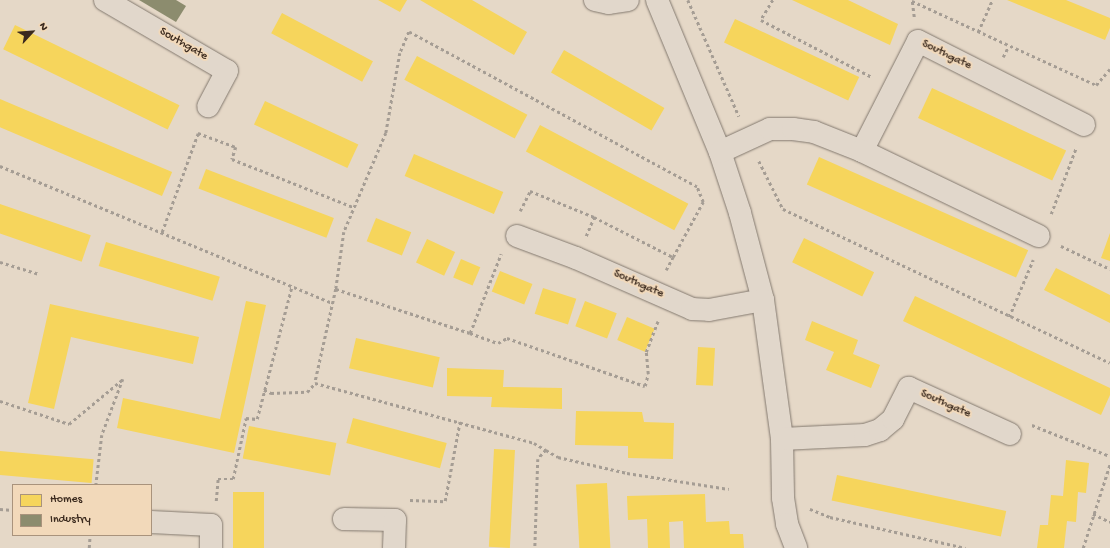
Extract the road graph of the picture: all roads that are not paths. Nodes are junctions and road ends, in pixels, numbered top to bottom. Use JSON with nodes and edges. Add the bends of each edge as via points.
{"nodes":[{"id":1,"x":105,"y":0,"type":"edge"},
{"id":2,"x":595,"y":0,"type":"edge"},
{"id":3,"x":628,"y":0,"type":"edge"},
{"id":4,"x":657,"y":0,"type":"edge"},
{"id":5,"x":208,"y":106,"type":"dead end"},
{"id":6,"x":1084,"y":125,"type":"road end"},
{"id":7,"x":862,"y":151,"type":"junction"},
{"id":8,"x":720,"y":152,"type":"junction"},
{"id":9,"x":513,"y":234,"type":"road end"},
{"id":10,"x":1045,"y":238,"type":"road end"},
{"id":11,"x":763,"y":300,"type":"junction"},
{"id":12,"x":1010,"y":434,"type":"road end"},
{"id":13,"x":782,"y":439,"type":"junction"},
{"id":14,"x":344,"y":519,"type":"dead end"},
{"id":15,"x":152,"y":522,"type":"edge"},
{"id":16,"x":212,"y":548,"type":"edge"},
{"id":17,"x":394,"y":548,"type":"edge"},
{"id":18,"x":796,"y":548,"type":"edge"}],
"edges":[{"from":1,"to":5,"type":"street","name":"Southgate","via":[[227,71]]},
{"from":2,"to":3,"type":"street","via":[[609,3]]},
{"from":4,"to":8,"type":"street"},
{"from":6,"to":7,"type":"street","name":"Southgate","via":[[918,41]]},
{"from":7,"to":8,"type":"street","via":[[814,132],[770,129]]},
{"from":7,"to":10,"type":"street"},
{"from":8,"to":11,"type":"street","via":[[740,213]]},
{"from":9,"to":11,"type":"street","name":"Southgate","via":[[576,258],[692,309],[709,310]]},
{"from":11,"to":13,"type":"street"},
{"from":12,"to":13,"type":"street","name":"Southgate","via":[[908,388],[893,419],[880,430],[865,435]]},
{"from":13,"to":18,"type":"street","via":[[783,498],[787,524]]},
{"from":14,"to":17,"type":"street","via":[[395,520]]},
{"from":15,"to":16,"type":"street","via":[[211,525]]}]}
